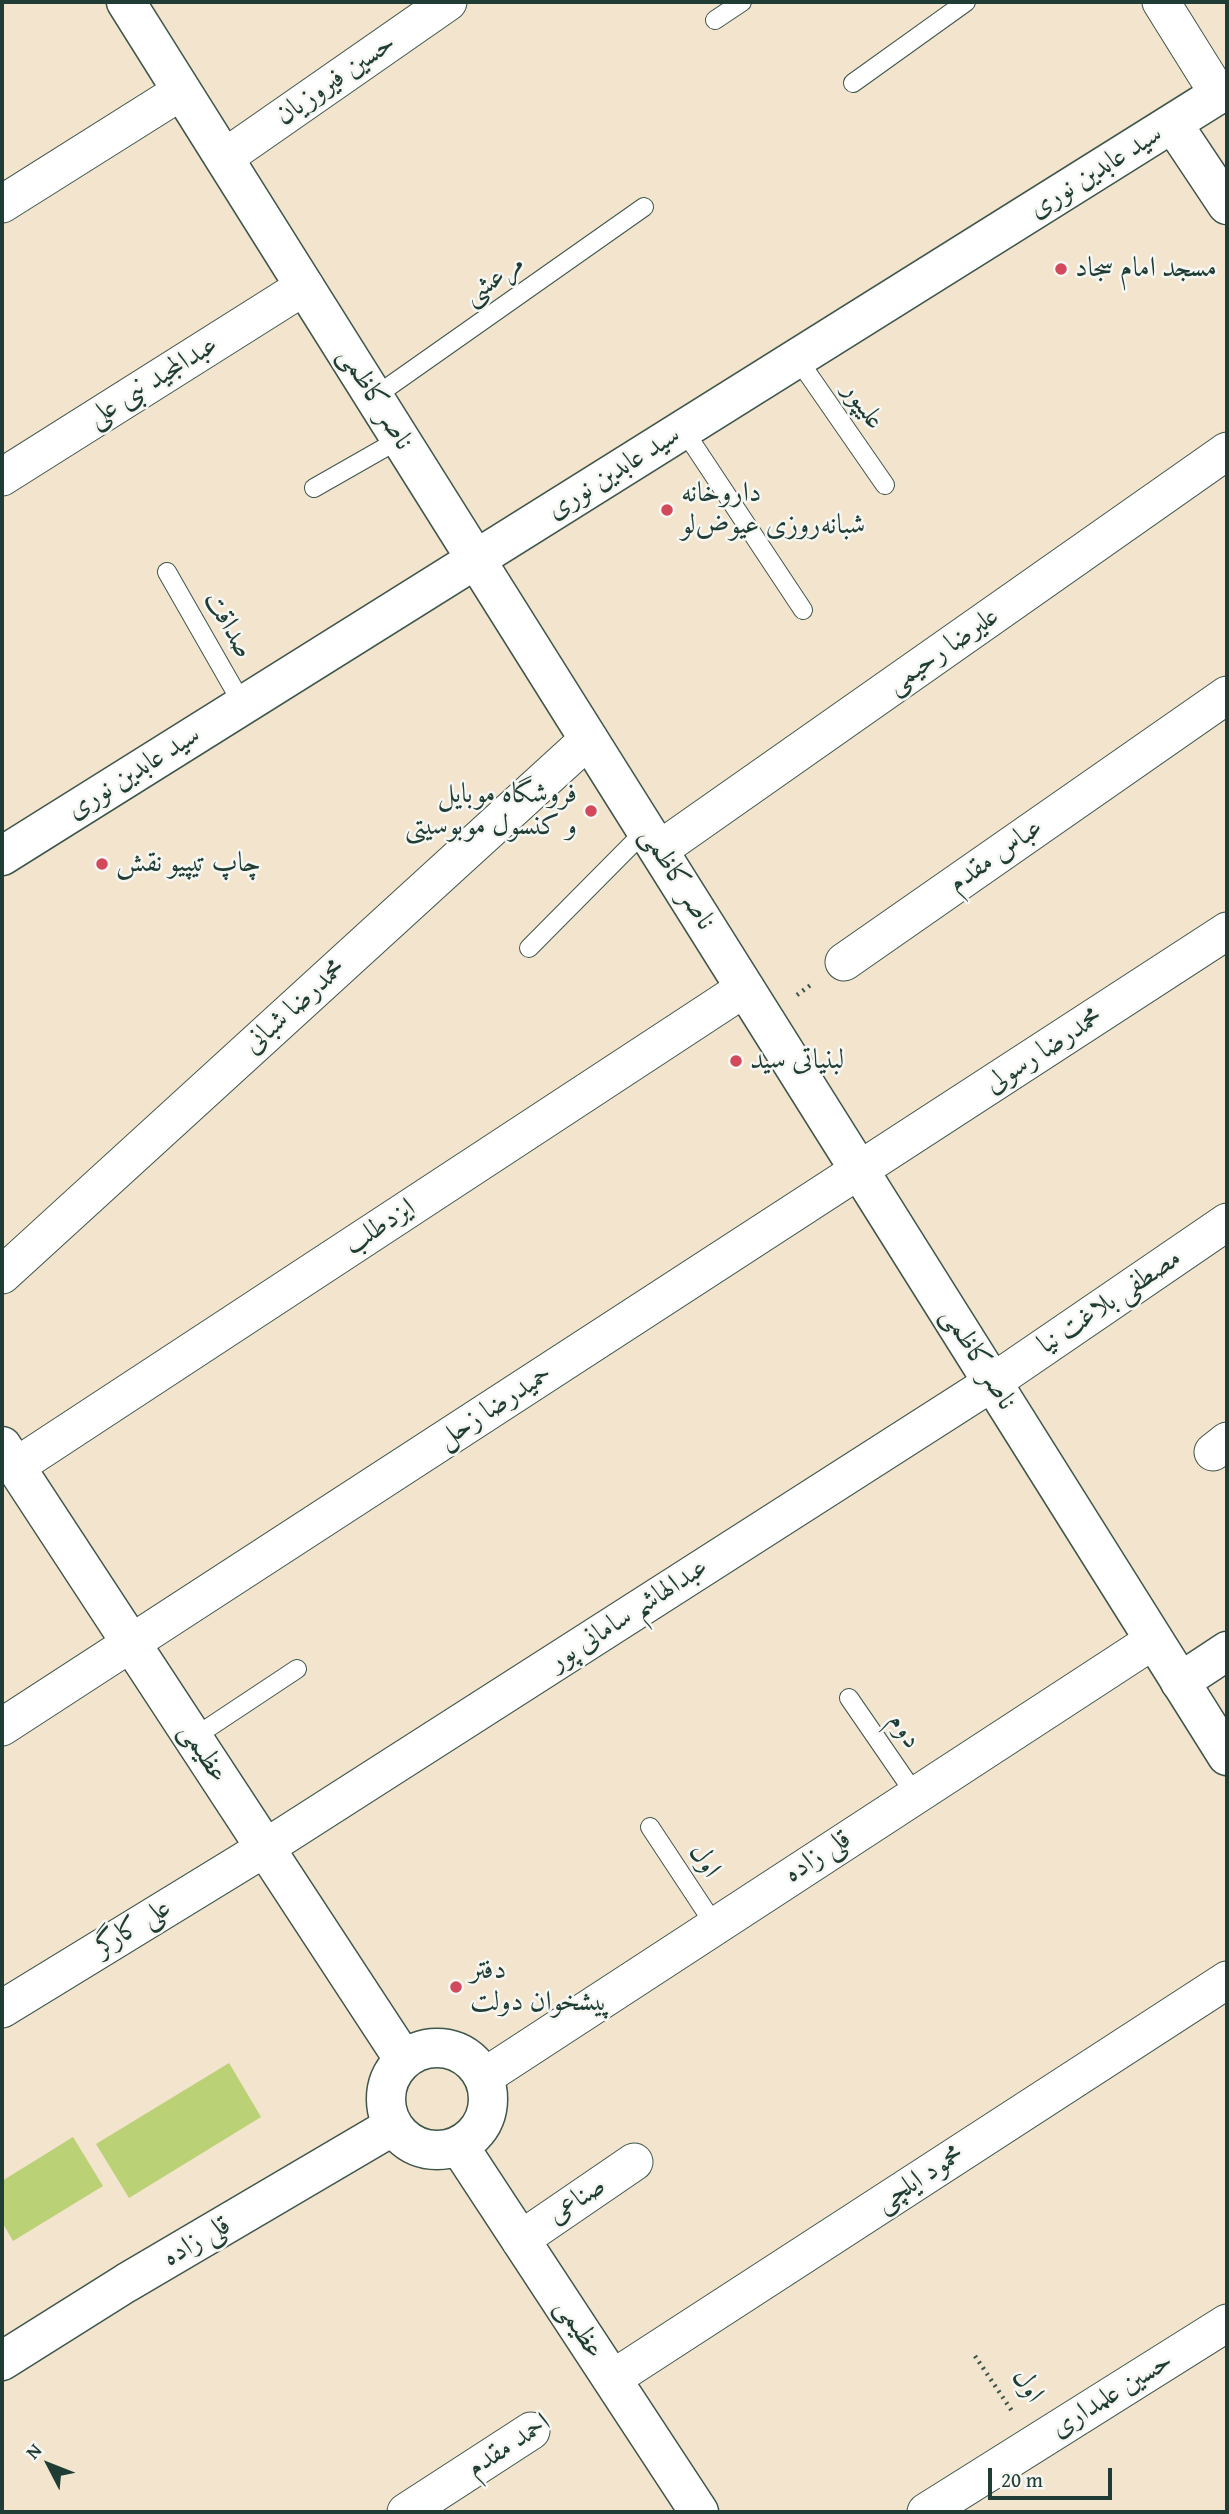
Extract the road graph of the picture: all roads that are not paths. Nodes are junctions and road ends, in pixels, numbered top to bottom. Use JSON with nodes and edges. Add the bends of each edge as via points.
{"nodes":[{"id":1,"x":126,"y":2,"type":"edge"},
{"id":2,"x":448,"y":2,"type":"edge"},
{"id":3,"x":742,"y":2,"type":"edge"},
{"id":4,"x":966,"y":2,"type":"edge"},
{"id":5,"x":1161,"y":2,"type":"edge"},
{"id":6,"x":715,"y":20,"type":"dead end"},
{"id":7,"x":853,"y":83,"type":"dead end"},
{"id":8,"x":180,"y":92,"type":"junction"},
{"id":9,"x":1223,"y":92,"type":"edge"},
{"id":10,"x":1173,"y":124,"type":"junction"},
{"id":11,"x":224,"y":158,"type":"junction"},
{"id":12,"x":2,"y":204,"type":"edge"},
{"id":13,"x":1227,"y":205,"type":"edge"},
{"id":14,"x":644,"y":207,"type":"dead end"},
{"id":15,"x":304,"y":286,"type":"junction"},
{"id":16,"x":797,"y":358,"type":"junction"},
{"id":17,"x":374,"y":397,"type":"junction"},
{"id":18,"x":683,"y":429,"type":"junction"},
{"id":19,"x":400,"y":439,"type":"junction"},
{"id":20,"x":1227,"y":451,"type":"edge"},
{"id":21,"x":2,"y":477,"type":"edge"},
{"id":22,"x":885,"y":485,"type":"dead end"},
{"id":23,"x":314,"y":488,"type":"dead end"},
{"id":24,"x":476,"y":559,"type":"junction"},
{"id":25,"x":167,"y":572,"type":"dead end"},
{"id":26,"x":803,"y":610,"type":"dead end"},
{"id":27,"x":1227,"y":695,"type":"edge"},
{"id":28,"x":243,"y":705,"type":"junction"},
{"id":29,"x":589,"y":740,"type":"junction"},
{"id":30,"x":652,"y":840,"type":"junction"},
{"id":31,"x":2,"y":856,"type":"edge"},
{"id":32,"x":1227,"y":931,"type":"edge"},
{"id":33,"x":530,"y":948,"type":"dead end"},
{"id":34,"x":844,"y":962,"type":"road end"},
{"id":35,"x":755,"y":1003,"type":"junction"},
{"id":36,"x":860,"y":1170,"type":"junction"},
{"id":37,"x":1227,"y":1222,"type":"edge"},
{"id":38,"x":2,"y":1275,"type":"edge"},
{"id":39,"x":993,"y":1382,"type":"junction"},
{"id":40,"x":8,"y":1456,"type":"edge"},
{"id":41,"x":1154,"y":1640,"type":"junction"},
{"id":42,"x":131,"y":1643,"type":"junction"},
{"id":43,"x":1227,"y":1651,"type":"edge"},
{"id":44,"x":297,"y":1669,"type":"dead end"},
{"id":45,"x":1180,"y":1682,"type":"junction"},
{"id":46,"x":849,"y":1698,"type":"dead end"},
{"id":47,"x":2,"y":1727,"type":"edge"},
{"id":48,"x":193,"y":1738,"type":"junction"},
{"id":49,"x":1227,"y":1756,"type":"edge"},
{"id":50,"x":915,"y":1794,"type":"junction"},
{"id":51,"x":650,"y":1827,"type":"dead end"},
{"id":52,"x":265,"y":1848,"type":"junction"},
{"id":53,"x":714,"y":1924,"type":"junction"},
{"id":54,"x":1227,"y":1980,"type":"edge"},
{"id":55,"x":2,"y":2009,"type":"edge"},
{"id":56,"x":404,"y":2060,"type":"junction"},
{"id":57,"x":484,"y":2077,"type":"junction"},
{"id":58,"x":393,"y":2126,"type":"junction"},
{"id":59,"x":459,"y":2146,"type":"junction"},
{"id":60,"x":634,"y":2162,"type":"dead end"},
{"id":61,"x":520,"y":2239,"type":"junction"},
{"id":62,"x":1227,"y":2323,"type":"edge"},
{"id":63,"x":2,"y":2361,"type":"edge"},
{"id":64,"x":612,"y":2379,"type":"junction"},
{"id":65,"x":531,"y":2431,"type":"dead end"},
{"id":66,"x":406,"y":2512,"type":"edge"},
{"id":67,"x":699,"y":2512,"type":"edge"},
{"id":68,"x":926,"y":2512,"type":"edge"}],
"edges":[{"from":1,"to":8,"type":"main road","name":"ناصر کاظمی"},
{"from":2,"to":11,"type":"street","name":"حسین فیروزیان"},
{"from":3,"to":6,"type":"lane"},
{"from":4,"to":7,"type":"lane"},
{"from":5,"to":9,"type":"street"},
{"from":8,"to":11,"type":"main road","name":"ناصر کاظمی"},
{"from":8,"to":12,"type":"street"},
{"from":9,"to":10,"type":"main road","name":"سید عابدین نوری"},
{"from":10,"to":13,"type":"main road"},
{"from":10,"to":16,"type":"main road","name":"سید عابدین نوری"},
{"from":11,"to":15,"type":"main road","name":"ناصر کاظمی"},
{"from":14,"to":17,"type":"lane","name":"مرعشی"},
{"from":15,"to":17,"type":"main road","name":"ناصر کاظمی"},
{"from":15,"to":21,"type":"street","name":"عبدالمجید نبی علی"},
{"from":16,"to":18,"type":"main road","name":"سید عابدین نوری"},
{"from":16,"to":22,"type":"lane","name":"علیپور"},
{"from":17,"to":19,"type":"main road","name":"ناصر کاظمی"},
{"from":18,"to":24,"type":"main road","name":"سید عابدین نوری"},
{"from":18,"to":26,"type":"lane"},
{"from":19,"to":23,"type":"lane"},
{"from":19,"to":24,"type":"main road","name":"ناصر کاظمی"},
{"from":20,"to":30,"type":"street","name":"علیرضا رحیمی"},
{"from":24,"to":28,"type":"main road","name":"سید عابدین نوری"},
{"from":24,"to":29,"type":"main road","name":"ناصر کاظمی"},
{"from":25,"to":28,"type":"lane","name":"صداقت"},
{"from":27,"to":34,"type":"street","name":"عباس مقدم"},
{"from":28,"to":31,"type":"main road","name":"سید عابدین نوری"},
{"from":29,"to":30,"type":"main road","name":"ناصر کاظمی"},
{"from":29,"to":38,"type":"street","name":"محمدرضا شبانی"},
{"from":30,"to":33,"type":"lane"},
{"from":30,"to":35,"type":"main road","name":"ناصر کاظمی"},
{"from":32,"to":36,"type":"street","name":"محمدرضا رسولی"},
{"from":35,"to":36,"type":"main road","name":"ناصر کاظمی"},
{"from":35,"to":40,"type":"street","name":"ایزدطلب"},
{"from":36,"to":39,"type":"main road","name":"ناصر کاظمی"},
{"from":36,"to":42,"type":"street","name":"حمیدرضا زحل"},
{"from":37,"to":39,"type":"street","name":"مصطفی بلاغت نیا"},
{"from":39,"to":41,"type":"main road","name":"ناصر کاظمی"},
{"from":39,"to":52,"type":"street","name":"عبدالهاشم سامانی پور"},
{"from":40,"to":42,"type":"main road","name":"عظیمی"},
{"from":41,"to":45,"type":"main road","name":"ناصر کاظمی"},
{"from":41,"to":50,"type":"street","name":"قلی زاده"},
{"from":42,"to":47,"type":"street","name":"حمیدرضا زحل"},
{"from":42,"to":48,"type":"main road","name":"عظیمی"},
{"from":43,"to":45,"type":"main road"},
{"from":44,"to":48,"type":"lane"},
{"from":45,"to":49,"type":"main road","name":"ناصر کاظمی"},
{"from":46,"to":50,"type":"lane","name":"دوم"},
{"from":48,"to":52,"type":"main road","name":"عظیمی"},
{"from":50,"to":53,"type":"street","name":"قلی زاده"},
{"from":51,"to":53,"type":"lane","name":"اول"},
{"from":52,"to":55,"type":"street","name":"علی کارگر"},
{"from":52,"to":56,"type":"main road","name":"عظیمی"},
{"from":53,"to":57,"type":"street","name":"قلی زاده"},
{"from":54,"to":64,"type":"street","name":"محمود ایلچی"},
{"from":56,"to":57,"type":"main road","via":[[428,2049],[454,2050]]},
{"from":56,"to":58,"type":"main road","via":[[388,2084]]},
{"from":57,"to":59,"type":"main road","via":[[488,2093],[482,2124]]},
{"from":58,"to":59,"type":"main road","via":[[415,2146],[442,2150]]},
{"from":58,"to":63,"type":"main road","name":"قلی زاده"},
{"from":59,"to":61,"type":"main road","name":"عظیمی"},
{"from":60,"to":61,"type":"street","name":"صناعی"},
{"from":61,"to":64,"type":"main road","name":"عظیمی"},
{"from":62,"to":68,"type":"street","name":"حسین علمداری"},
{"from":64,"to":67,"type":"main road","name":"عظیمی"},
{"from":65,"to":66,"type":"street","name":"احمد مقدم"}]}
